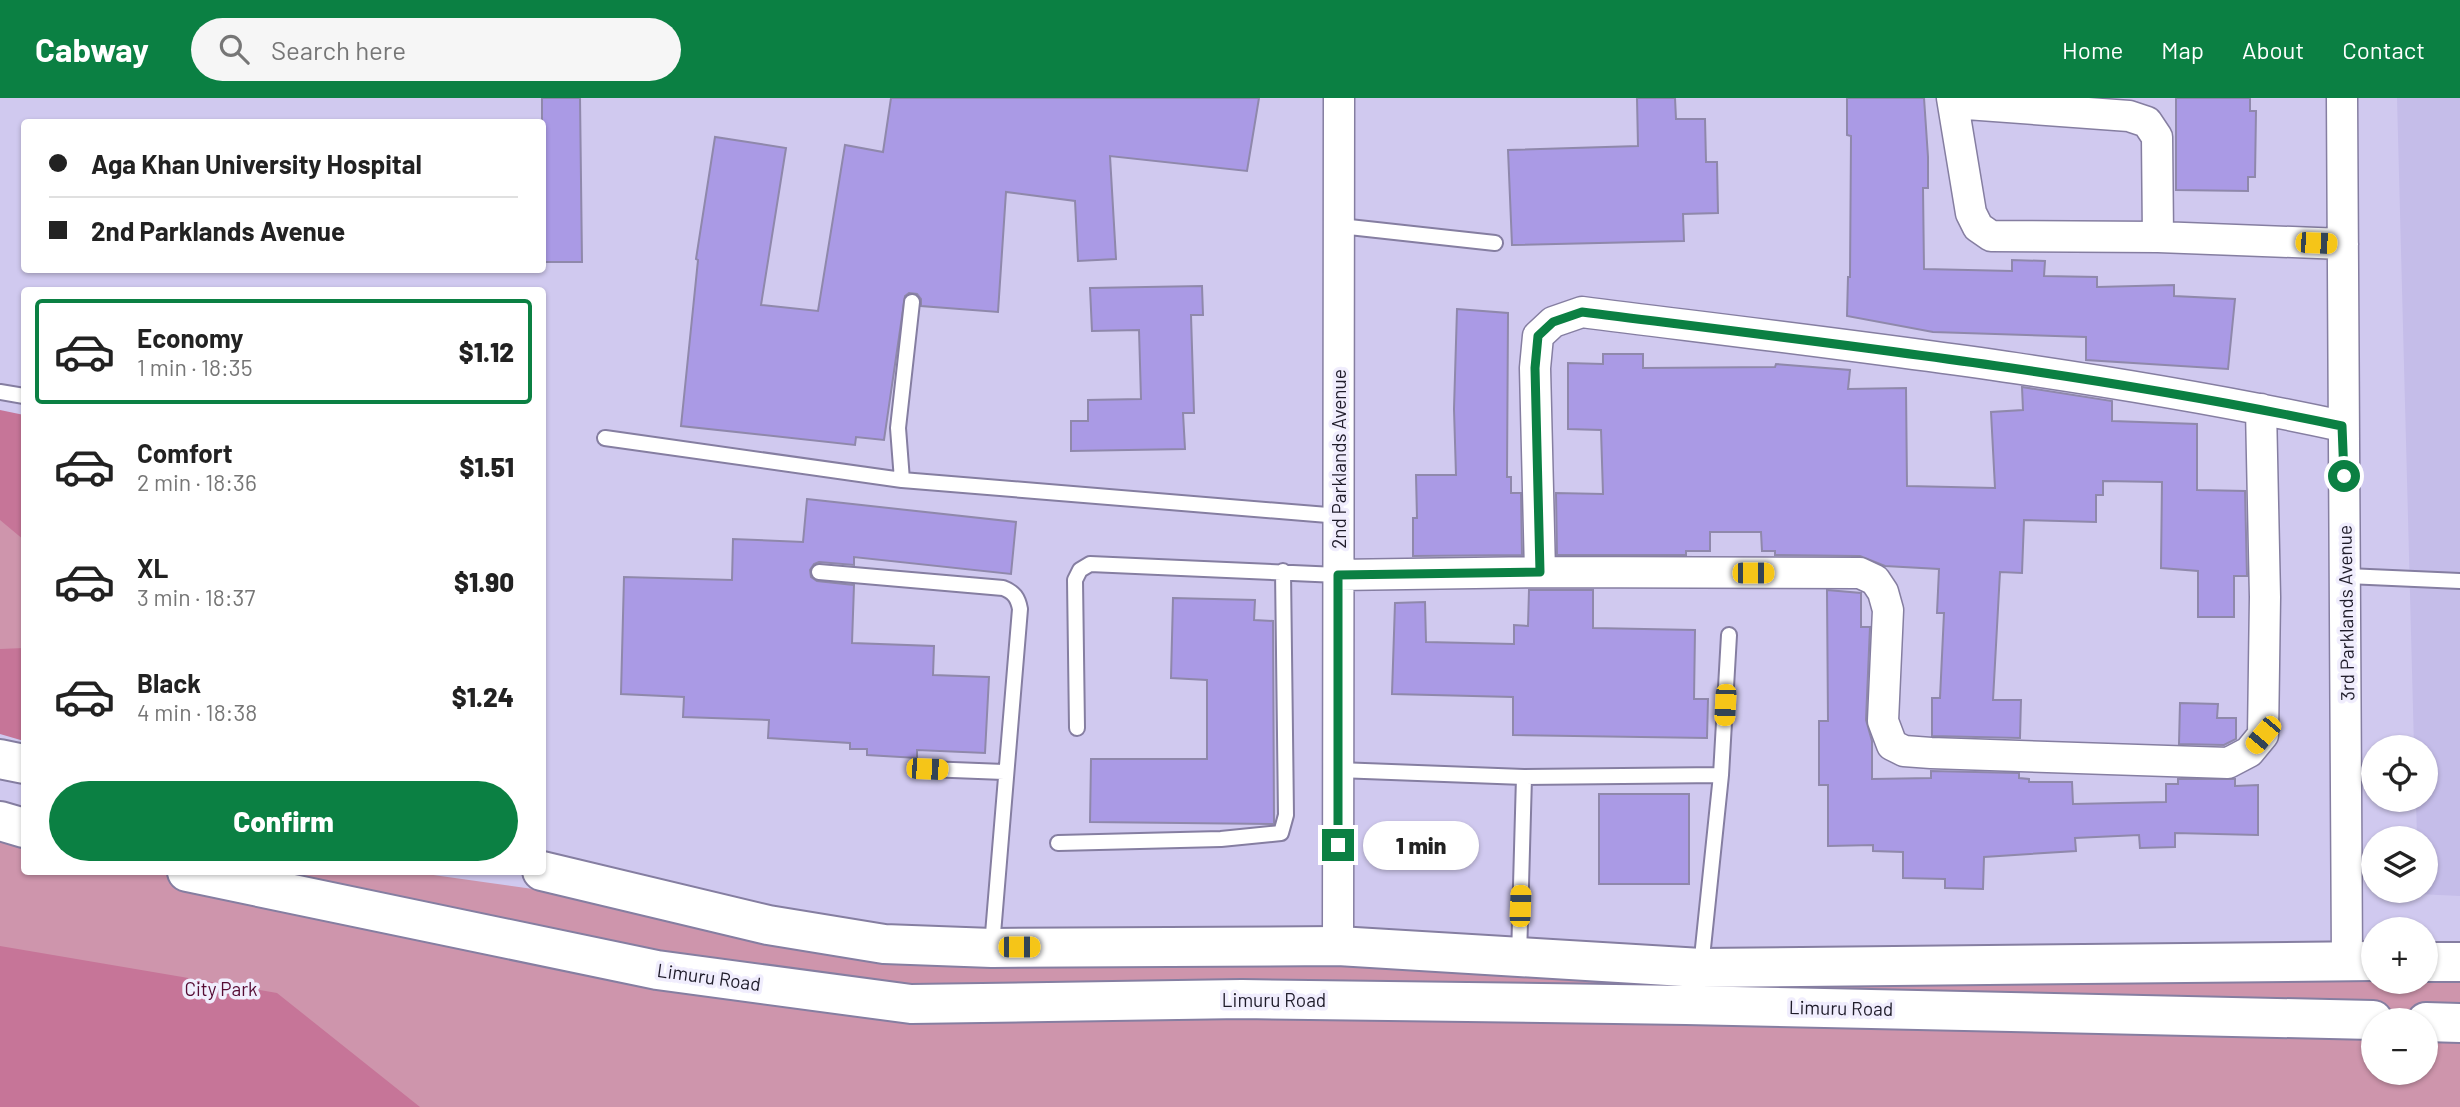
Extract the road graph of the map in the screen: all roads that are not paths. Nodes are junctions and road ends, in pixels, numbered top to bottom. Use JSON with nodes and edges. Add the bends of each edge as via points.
{"nodes":[{"id":1,"x":1339,"y":98,"type":"edge"},
{"id":2,"x":2342,"y":98,"type":"edge"},
{"id":3,"x":1953,"y":100,"type":"edge"},
{"id":4,"x":1340,"y":226,"type":"junction"},
{"id":5,"x":2158,"y":237,"type":"junction"},
{"id":6,"x":1495,"y":243,"type":"dead end"},
{"id":7,"x":2343,"y":244,"type":"junction"},
{"id":8,"x":912,"y":302,"type":"dead end"},
{"id":9,"x":0,"y":392,"type":"edge"},
{"id":10,"x":21,"y":396,"type":"edge"},
{"id":11,"x":2261,"y":409,"type":"junction"},
{"id":12,"x":2342,"y":426,"type":"junction"},
{"id":13,"x":605,"y":438,"type":"dead end"},
{"id":14,"x":902,"y":480,"type":"junction"},
{"id":15,"x":1340,"y":516,"type":"junction"},
{"id":16,"x":1283,"y":571,"type":"junction"},
{"id":17,"x":819,"y":572,"type":"dead end"},
{"id":18,"x":1540,"y":572,"type":"junction"},
{"id":19,"x":1338,"y":575,"type":"junction"},
{"id":20,"x":2347,"y":576,"type":"junction"},
{"id":21,"x":2460,"y":581,"type":"edge"},
{"id":22,"x":1729,"y":635,"type":"dead end"},
{"id":23,"x":1077,"y":728,"type":"dead end"},
{"id":24,"x":0,"y":759,"type":"edge"},
{"id":25,"x":21,"y":763,"type":"edge"},
{"id":26,"x":927,"y":769,"type":"dead end"},
{"id":27,"x":1338,"y":770,"type":"junction"},
{"id":28,"x":1004,"y":772,"type":"junction"},
{"id":29,"x":1721,"y":775,"type":"junction"},
{"id":30,"x":1524,"y":777,"type":"junction"},
{"id":31,"x":0,"y":821,"type":"edge"},
{"id":32,"x":21,"y":827,"type":"edge"},
{"id":33,"x":1058,"y":843,"type":"dead end"},
{"id":34,"x":546,"y":872,"type":"edge"},
{"id":35,"x":209,"y":875,"type":"edge"},
{"id":36,"x":1338,"y":946,"type":"junction"},
{"id":37,"x":992,"y":947,"type":"junction"},
{"id":38,"x":1519,"y":958,"type":"junction"},
{"id":39,"x":2360,"y":961,"type":"edge"},
{"id":40,"x":2438,"y":962,"type":"edge"},
{"id":41,"x":2460,"y":962,"type":"edge"},
{"id":42,"x":1701,"y":968,"type":"junction"},
{"id":43,"x":2358,"y":1020,"type":"edge"},
{"id":44,"x":2438,"y":1022,"type":"edge"},
{"id":45,"x":2460,"y":1023,"type":"edge"}],
"edges":[{"from":1,"to":4,"type":"street","name":"2nd Parklands Avenue"},
{"from":2,"to":7,"type":"street","name":"3rd Parklands Avenue"},
{"from":3,"to":5,"type":"street","via":[[1972,214],[1978,227],[1991,236]]},
{"from":3,"to":5,"type":"street","via":[[2129,116],[2147,122],[2157,137]]},
{"from":4,"to":6,"type":"lane"},
{"from":4,"to":15,"type":"street","name":"2nd Parklands Avenue"},
{"from":5,"to":7,"type":"street"},
{"from":7,"to":12,"type":"street","name":"3rd Parklands Avenue"},
{"from":8,"to":14,"type":"lane","via":[[898,428]]},
{"from":9,"to":10,"type":"lane"},
{"from":11,"to":12,"type":"street"},
{"from":11,"to":18,"type":"street","via":[[1950,358],[1582,312],[1553,322],[1538,336]]},
{"from":11,"to":18,"type":"street","via":[[2263,735],[2249,752],[2228,763],[1931,753],[1892,745],[1882,721],[1888,610],[1875,580],[1860,573]]},
{"from":12,"to":20,"type":"street","name":"3rd Parklands Avenue"},
{"from":13,"to":14,"type":"lane"},
{"from":14,"to":15,"type":"lane"},
{"from":15,"to":19,"type":"street","name":"2nd Parklands Avenue"},
{"from":16,"to":19,"type":"lane"},
{"from":16,"to":23,"type":"lane","via":[[1090,564],[1080,570],[1075,580]]},
{"from":16,"to":33,"type":"lane","via":[[1286,815],[1281,833]]},
{"from":17,"to":28,"type":"lane","via":[[1012,591],[1020,609]]},
{"from":18,"to":19,"type":"street"},
{"from":19,"to":27,"type":"street","name":"2nd Parklands Avenue"},
{"from":20,"to":21,"type":"lane"},
{"from":20,"to":39,"type":"street","name":"3rd Parklands Avenue"},
{"from":22,"to":29,"type":"lane"},
{"from":24,"to":25,"type":"main road"},
{"from":26,"to":28,"type":"lane"},
{"from":27,"to":30,"type":"lane"},
{"from":27,"to":36,"type":"street","name":"2nd Parklands Avenue"},
{"from":28,"to":37,"type":"lane"},
{"from":29,"to":30,"type":"lane"},
{"from":29,"to":42,"type":"lane"},
{"from":30,"to":38,"type":"lane"},
{"from":31,"to":32,"type":"main road"},
{"from":34,"to":37,"type":"main road","name":"Limuru Road","via":[[768,925],[884,944]]},
{"from":35,"to":43,"type":"main road","name":"Limuru Road","via":[[657,970],[911,1004],[1242,999]]},
{"from":36,"to":37,"type":"main road","name":"Limuru Road"},
{"from":36,"to":38,"type":"main road","name":"Limuru Road"},
{"from":38,"to":42,"type":"main road","name":"Limuru Road"},
{"from":39,"to":42,"type":"main road","name":"Limuru Road"},
{"from":39,"to":43,"type":"main road"},
{"from":40,"to":41,"type":"main road"},
{"from":44,"to":45,"type":"main road"}]}
